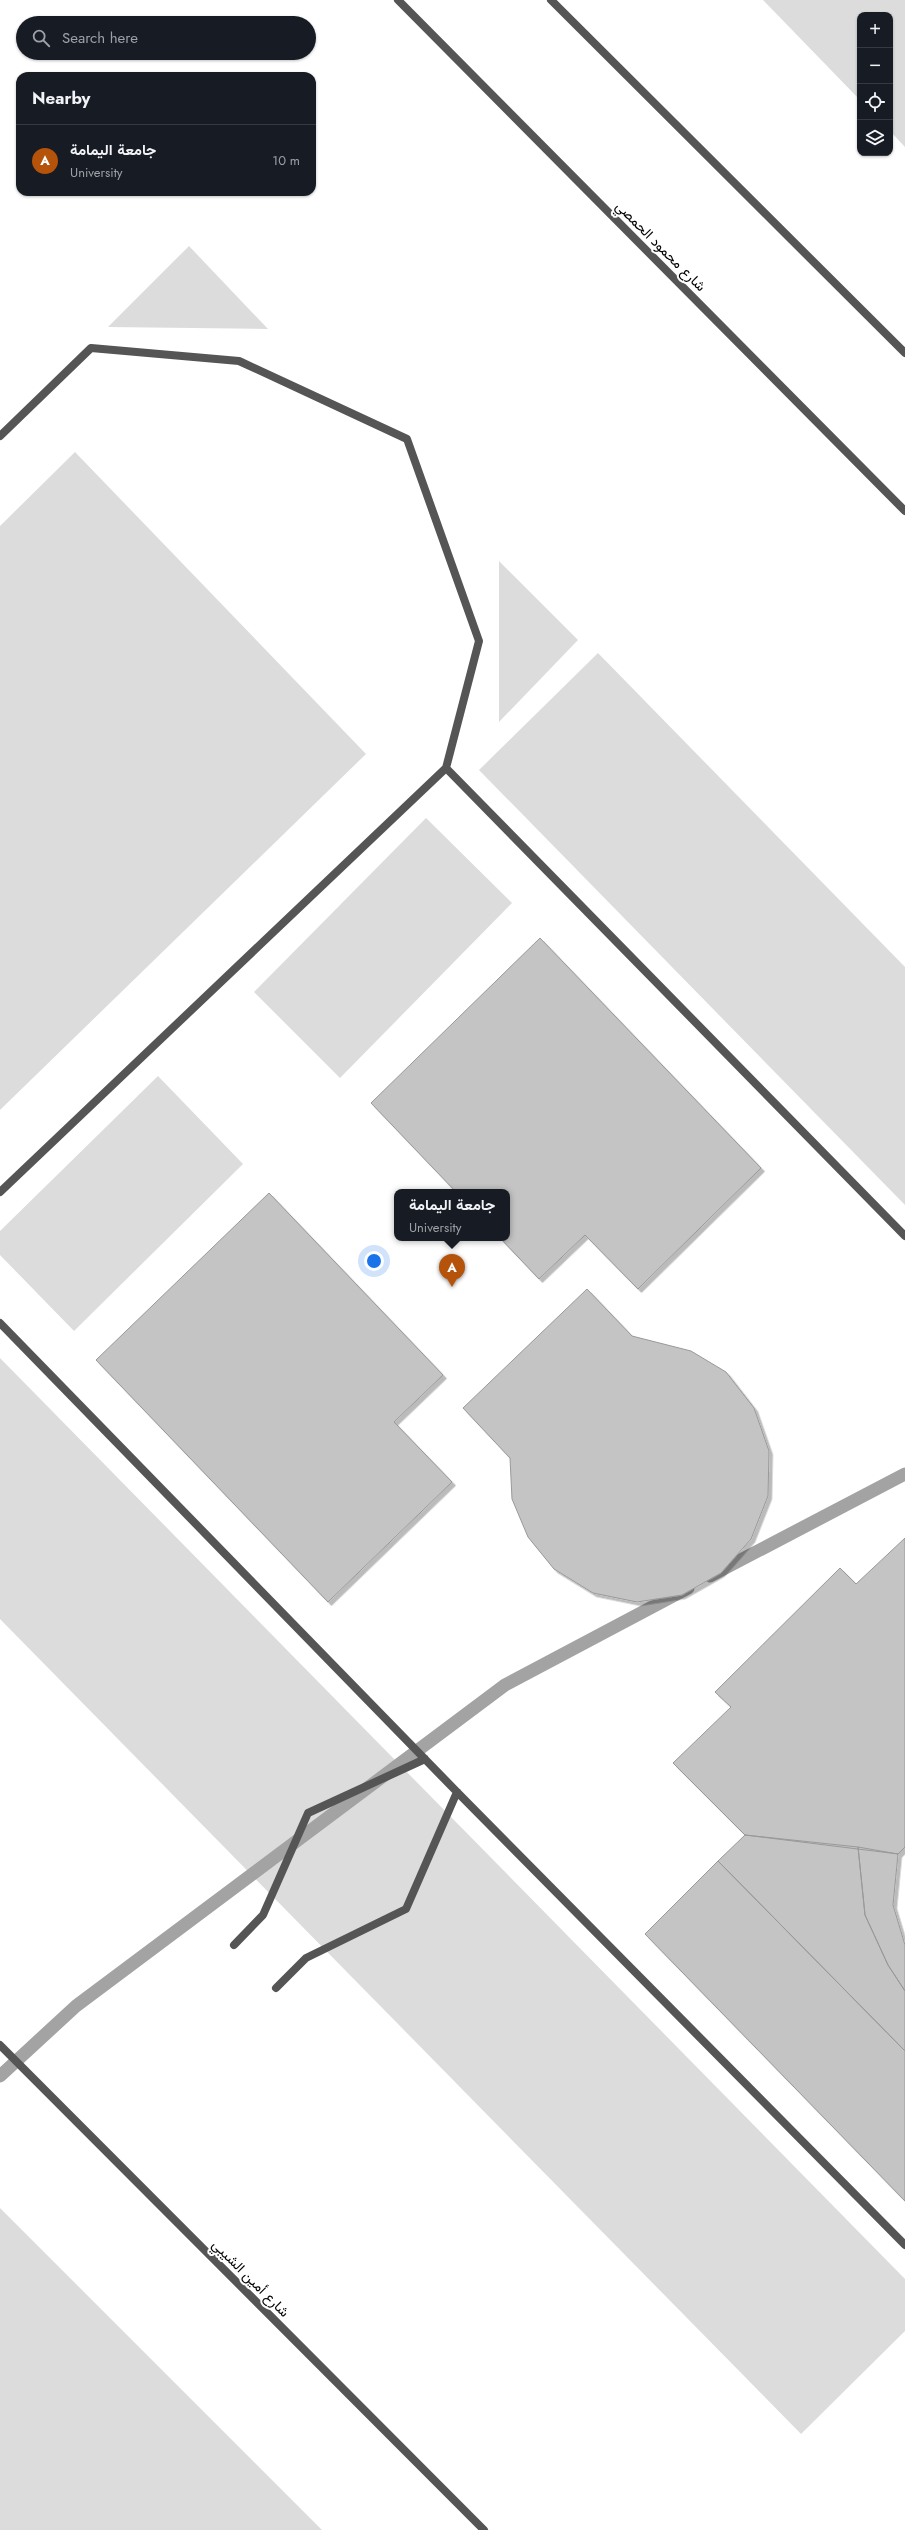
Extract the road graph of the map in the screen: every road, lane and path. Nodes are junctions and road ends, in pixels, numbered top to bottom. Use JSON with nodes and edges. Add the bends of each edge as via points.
{"nodes":[{"id":1,"x":398,"y":0,"type":"edge"},
{"id":2,"x":551,"y":0,"type":"edge"},
{"id":3,"x":905,"y":354,"type":"edge"},
{"id":4,"x":0,"y":436,"type":"edge"},
{"id":5,"x":905,"y":511,"type":"edge"},
{"id":6,"x":446,"y":768,"type":"junction"},
{"id":7,"x":0,"y":1192,"type":"edge"},
{"id":8,"x":905,"y":1236,"type":"edge"},
{"id":9,"x":0,"y":1323,"type":"edge"},
{"id":10,"x":425,"y":1759,"type":"junction"},
{"id":11,"x":457,"y":1792,"type":"junction"},
{"id":12,"x":234,"y":1945,"type":"dead end"},
{"id":13,"x":276,"y":1988,"type":"dead end"},
{"id":14,"x":0,"y":2045,"type":"edge"},
{"id":15,"x":905,"y":2245,"type":"edge"},
{"id":16,"x":484,"y":2530,"type":"edge"}],
"edges":[{"from":1,"to":5,"type":"street","name":"شارع محمود الحمصي"},
{"from":2,"to":3,"type":"street"},
{"from":4,"to":6,"type":"street","via":[[91,348],[239,361],[407,439],[479,640]]},
{"from":6,"to":7,"type":"street"},
{"from":6,"to":8,"type":"street"},
{"from":9,"to":10,"type":"street"},
{"from":10,"to":11,"type":"street"},
{"from":10,"to":12,"type":"street","via":[[308,1813],[263,1915]]},
{"from":11,"to":13,"type":"street","via":[[406,1909],[306,1958]]},
{"from":11,"to":15,"type":"street"},
{"from":14,"to":16,"type":"street","name":"شارع أمين الشيبي"}]}
